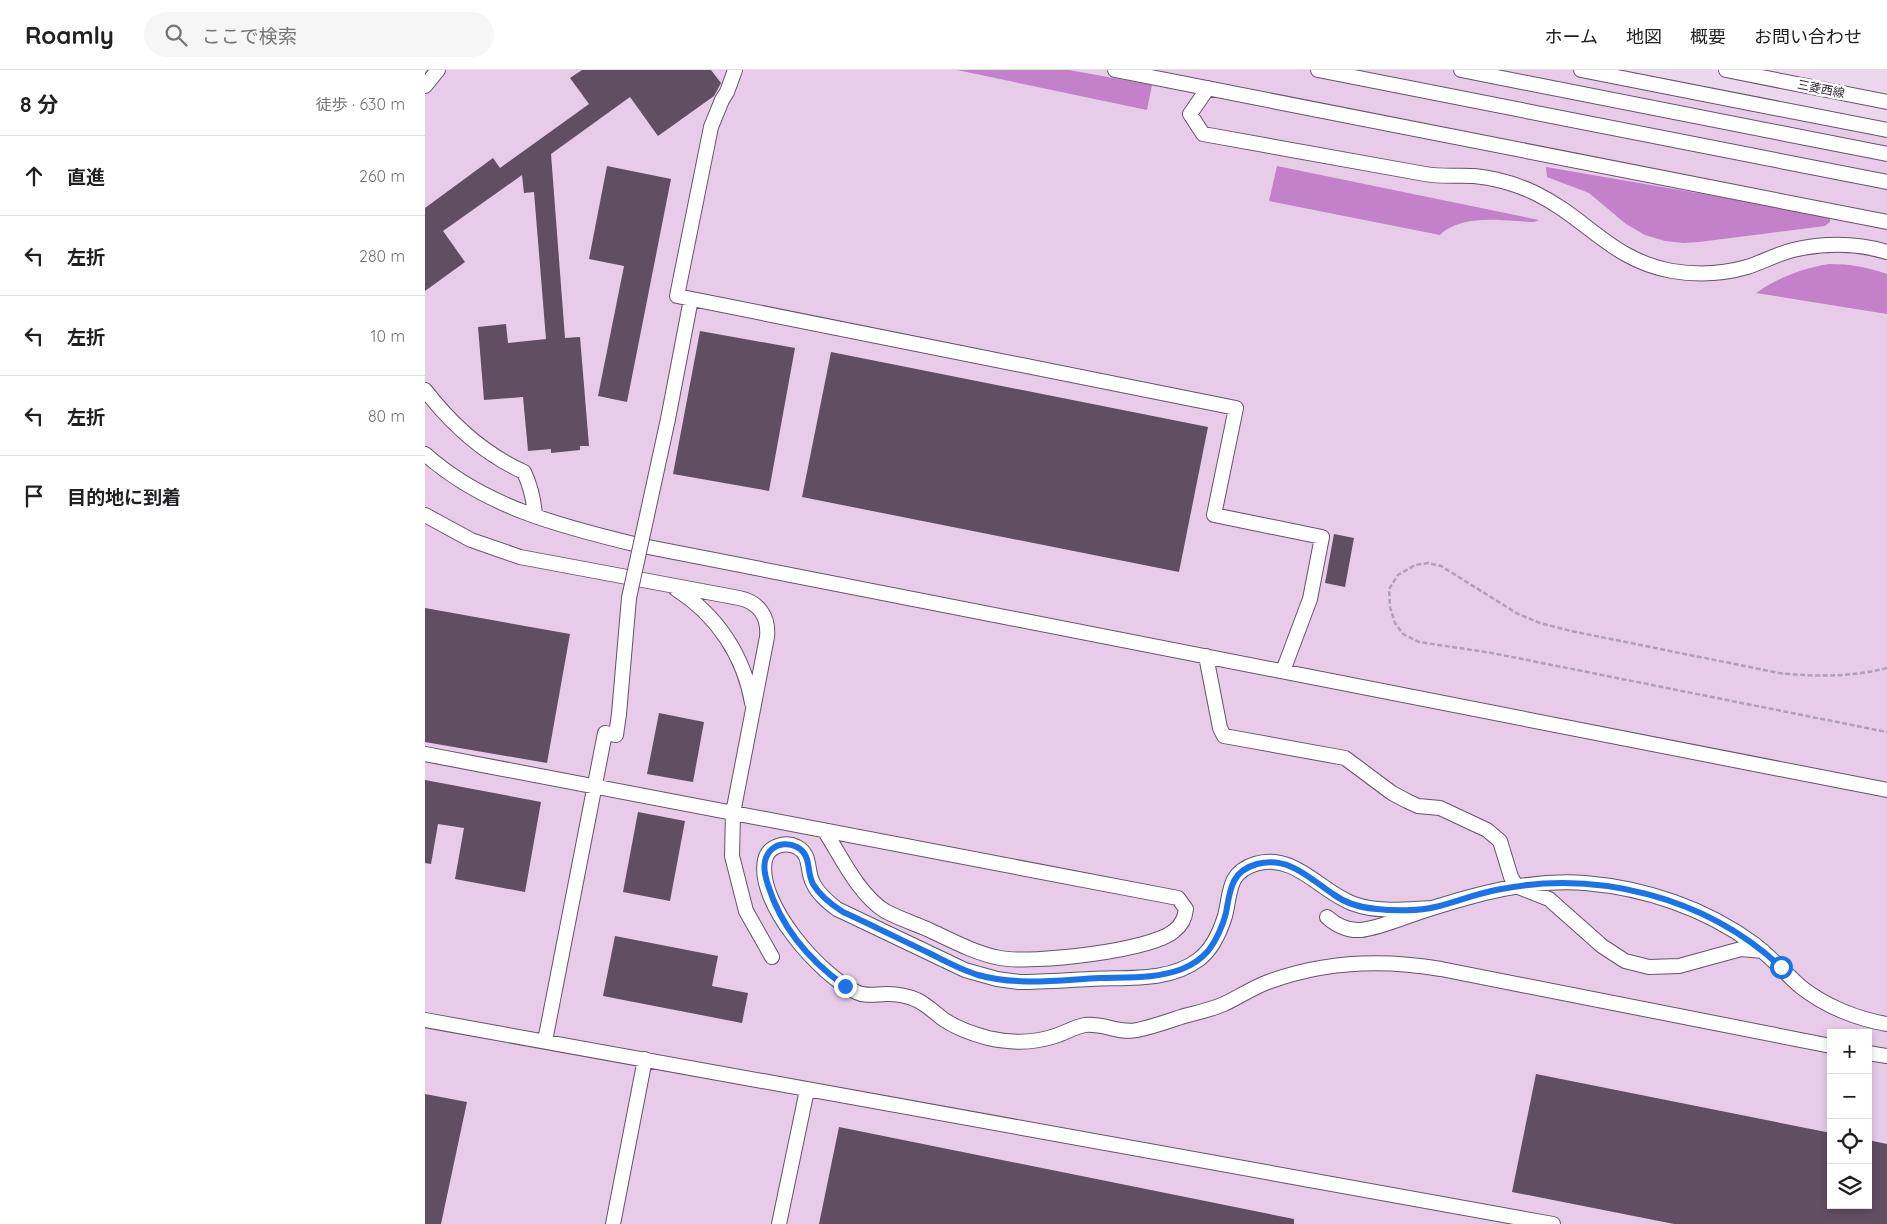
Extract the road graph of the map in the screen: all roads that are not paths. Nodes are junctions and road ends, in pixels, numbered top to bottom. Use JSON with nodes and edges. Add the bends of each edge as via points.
{"nodes":[{"id":1,"x":438,"y":70,"type":"edge"},
{"id":2,"x":735,"y":70,"type":"edge"},
{"id":3,"x":1115,"y":70,"type":"edge"},
{"id":4,"x":1319,"y":70,"type":"edge"},
{"id":5,"x":1461,"y":70,"type":"edge"},
{"id":6,"x":1505,"y":70,"type":"edge"},
{"id":7,"x":1581,"y":70,"type":"edge"},
{"id":8,"x":1726,"y":70,"type":"edge"},
{"id":9,"x":425,"y":86,"type":"edge"},
{"id":10,"x":1208,"y":88,"type":"junction"},
{"id":11,"x":1887,"y":102,"type":"edge"},
{"id":12,"x":1887,"y":130,"type":"edge"},
{"id":13,"x":1887,"y":146,"type":"edge"},
{"id":14,"x":1887,"y":154,"type":"edge"},
{"id":15,"x":1887,"y":182,"type":"edge"},
{"id":16,"x":1887,"y":222,"type":"edge"},
{"id":17,"x":1887,"y":252,"type":"edge"},
{"id":18,"x":691,"y":299,"type":"junction"},
{"id":19,"x":425,"y":390,"type":"edge"},
{"id":20,"x":425,"y":454,"type":"edge"},
{"id":21,"x":425,"y":515,"type":"edge"},
{"id":22,"x":535,"y":516,"type":"junction"},
{"id":23,"x":671,"y":586,"type":"junction"},
{"id":24,"x":1206,"y":656,"type":"junction"},
{"id":25,"x":1283,"y":671,"type":"junction"},
{"id":26,"x":753,"y":709,"type":"junction"},
{"id":27,"x":425,"y":754,"type":"edge"},
{"id":28,"x":595,"y":786,"type":"junction"},
{"id":29,"x":1887,"y":790,"type":"edge"},
{"id":30,"x":733,"y":813,"type":"junction"},
{"id":31,"x":825,"y":830,"type":"junction"},
{"id":32,"x":1516,"y":886,"type":"junction"},
{"id":33,"x":1433,"y":908,"type":"junction"},
{"id":34,"x":1327,"y":917,"type":"dead end"},
{"id":35,"x":1763,"y":951,"type":"junction"},
{"id":36,"x":772,"y":957,"type":"dead end"},
{"id":37,"x":425,"y":1020,"type":"edge"},
{"id":38,"x":1887,"y":1024,"type":"edge"},
{"id":39,"x":545,"y":1041,"type":"junction"},
{"id":40,"x":1827,"y":1045,"type":"edge"},
{"id":41,"x":1872,"y":1054,"type":"edge"},
{"id":42,"x":1887,"y":1056,"type":"edge"},
{"id":43,"x":645,"y":1059,"type":"junction"},
{"id":44,"x":807,"y":1090,"type":"junction"},
{"id":45,"x":613,"y":1224,"type":"edge"},
{"id":46,"x":779,"y":1224,"type":"edge"},
{"id":47,"x":1553,"y":1224,"type":"edge"}],
"edges":[{"from":1,"to":9,"type":"street"},
{"from":2,"to":18,"type":"street","via":[[711,127],[677,296]]},
{"from":3,"to":10,"type":"street"},
{"from":4,"to":15,"type":"street"},
{"from":5,"to":14,"type":"street"},
{"from":6,"to":13,"type":"street"},
{"from":7,"to":12,"type":"street"},
{"from":8,"to":11,"type":"street","name":"三菱西線"},
{"from":10,"to":16,"type":"street"},
{"from":10,"to":17,"type":"street","via":[[1190,114],[1203,134],[1425,174],[1474,176],[1504,182],[1534,192],[1561,207],[1620,252],[1660,268],[1693,273],[1725,272],[1792,251],[1830,245]]},
{"from":18,"to":25,"type":"street","via":[[1236,408],[1215,515],[1322,537],[1309,599]]},
{"from":18,"to":28,"type":"street","bridge":true,"via":[[629,598],[616,735],[605,733]]},
{"from":19,"to":22,"type":"street","via":[[478,444],[524,472],[531,486]]},
{"from":20,"to":22,"type":"street","via":[[473,489]]},
{"from":21,"to":23,"type":"street","via":[[471,540],[520,557]]},
{"from":22,"to":24,"type":"street","via":[[659,550]]},
{"from":23,"to":26,"type":"street","via":[[696,603],[727,638],[747,679]]},
{"from":23,"to":26,"type":"street","via":[[745,599],[755,604],[763,614],[768,625],[767,637]]},
{"from":24,"to":25,"type":"street"},
{"from":24,"to":32,"type":"street","via":[[1224,736],[1345,758],[1407,801],[1418,806],[1441,808],[1487,830],[1500,841]]},
{"from":25,"to":29,"type":"street"},
{"from":26,"to":30,"type":"street"},
{"from":27,"to":28,"type":"street"},
{"from":28,"to":30,"type":"street"},
{"from":28,"to":39,"type":"street"},
{"from":30,"to":31,"type":"street"},
{"from":30,"to":36,"type":"street","via":[[732,856],[746,912]]},
{"from":31,"to":31,"type":"street","via":[[1178,898],[1186,909],[1185,918],[1164,938],[1134,947],[1035,960],[980,953],[886,911],[869,899]]},
{"from":32,"to":33,"type":"street"},
{"from":32,"to":35,"type":"street","via":[[1583,883],[1649,894],[1723,924]]},
{"from":32,"to":35,"type":"street","via":[[1549,899],[1602,946],[1625,961],[1649,967],[1679,966],[1741,949]]},
{"from":33,"to":34,"type":"street","via":[[1361,930],[1339,926]]},
{"from":33,"to":40,"type":"street","via":[[1378,910],[1335,896],[1298,869],[1284,863],[1255,864],[1242,871],[1231,883],[1225,914],[1211,947],[1191,965],[1156,976],[1019,982],[965,970],[837,909],[812,883],[807,857],[795,846],[783,844],[774,847],[765,862],[765,876],[785,925],[807,953],[834,978],[862,994],[894,994],[914,999],[957,1026],[999,1040],[1039,1040],[1090,1025],[1108,1026],[1123,1032],[1139,1030],[1216,1006],[1286,976],[1337,965],[1372,963],[1441,969]]},
{"from":35,"to":38,"type":"street","via":[[1803,988],[1822,1000],[1856,1016]]},
{"from":37,"to":39,"type":"street"},
{"from":39,"to":43,"type":"street"},
{"from":41,"to":42,"type":"street"},
{"from":43,"to":44,"type":"street"},
{"from":43,"to":45,"type":"street"},
{"from":44,"to":46,"type":"street"},
{"from":44,"to":47,"type":"street"}]}
